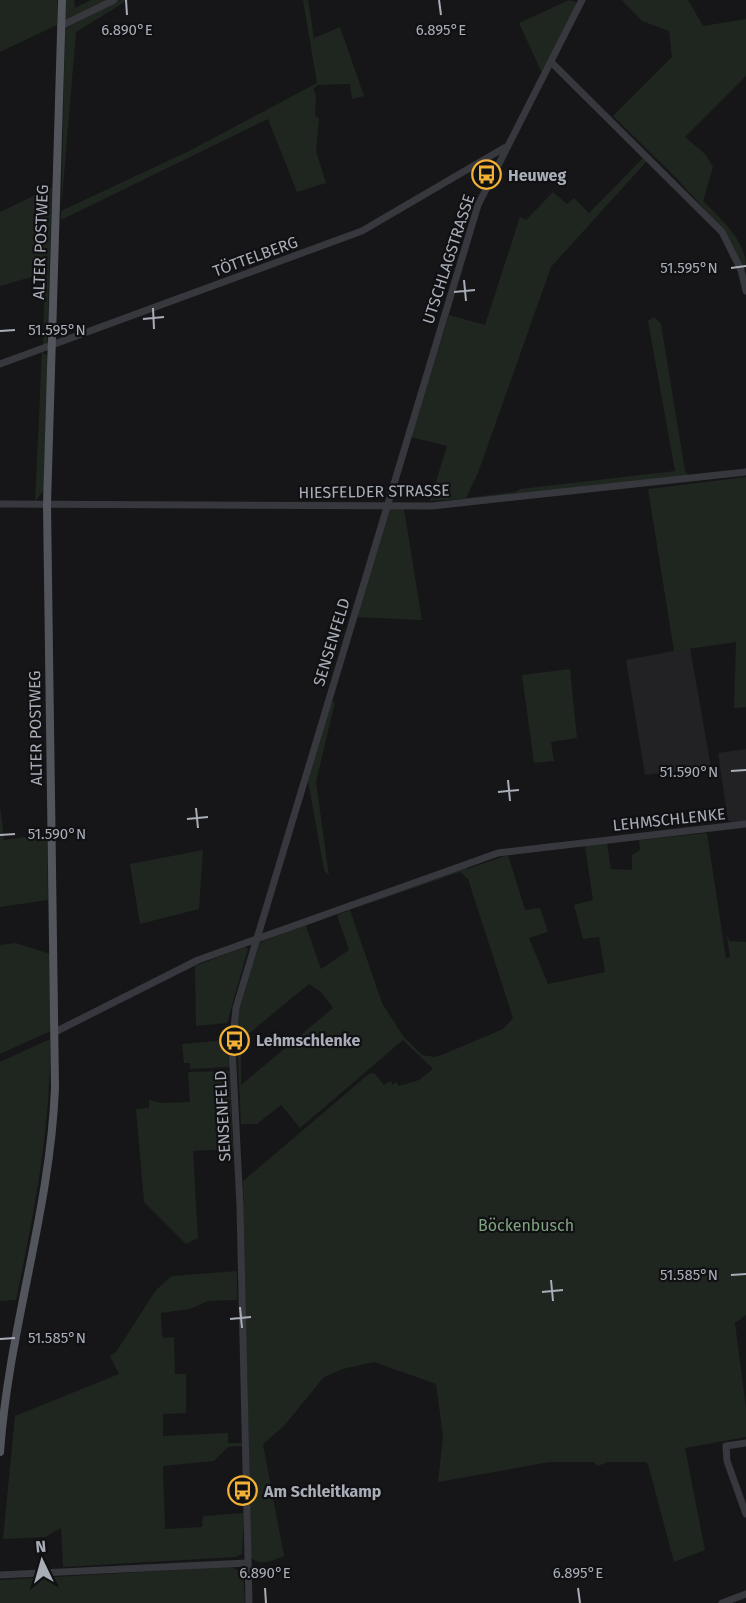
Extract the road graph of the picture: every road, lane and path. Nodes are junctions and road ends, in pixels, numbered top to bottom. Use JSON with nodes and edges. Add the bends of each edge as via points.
{"nodes":[{"id":1,"x":62,"y":0,"type":"edge"},
{"id":2,"x":114,"y":0,"type":"edge"},
{"id":3,"x":582,"y":0,"type":"edge"},
{"id":4,"x":61,"y":26,"type":"junction"},
{"id":5,"x":552,"y":63,"type":"junction"},
{"id":6,"x":507,"y":147,"type":"junction"},
{"id":7,"x":746,"y":291,"type":"edge"},
{"id":8,"x":51,"y":346,"type":"junction"},
{"id":9,"x":0,"y":364,"type":"edge"},
{"id":10,"x":746,"y":472,"type":"edge"},
{"id":11,"x":0,"y":504,"type":"edge"},
{"id":12,"x":47,"y":505,"type":"junction"},
{"id":13,"x":386,"y":506,"type":"junction"},
{"id":14,"x":746,"y":824,"type":"edge"},
{"id":15,"x":256,"y":940,"type":"junction"},
{"id":16,"x":56,"y":1032,"type":"junction"},
{"id":17,"x":746,"y":1443,"type":"edge"},
{"id":18,"x":0,"y":1452,"type":"edge"},
{"id":19,"x":746,"y":1514,"type":"edge"},
{"id":20,"x":247,"y":1563,"type":"junction"},
{"id":21,"x":0,"y":1575,"type":"edge"},
{"id":22,"x":746,"y":1594,"type":"edge"},
{"id":23,"x":249,"y":1603,"type":"edge"},
{"id":24,"x":722,"y":1603,"type":"edge"}],
"edges":[{"from":1,"to":4,"type":"main road","name":"ALTER POSTWEG"},
{"from":2,"to":4,"type":"street"},
{"from":3,"to":5,"type":"street","name":"UTSCHLAGSTRASSE"},
{"from":4,"to":8,"type":"main road","name":"ALTER POSTWEG"},
{"from":5,"to":6,"type":"street","name":"UTSCHLAGSTRASSE"},
{"from":5,"to":7,"type":"street","via":[[722,232],[741,270]]},
{"from":6,"to":8,"type":"street","name":"TÖTTELBERG","via":[[362,231]]},
{"from":6,"to":13,"type":"street","name":"UTSCHLAGSTRASSE","via":[[478,205]]},
{"from":8,"to":9,"type":"street","name":"TÖTTELBERG"},
{"from":8,"to":12,"type":"main road","name":"ALTER POSTWEG"},
{"from":10,"to":13,"type":"street","name":"HIESFELDER STRASSE","via":[[442,506]]},
{"from":11,"to":12,"type":"street","name":"HIESFELDER STRASSE"},
{"from":12,"to":13,"type":"street","name":"HIESFELDER STRASSE"},
{"from":12,"to":16,"type":"main road","name":"ALTER POSTWEG"},
{"from":13,"to":15,"type":"street","name":"SENSENFELD"},
{"from":14,"to":15,"type":"street","name":"LEHMSCHLENKE","via":[[498,853]]},
{"from":15,"to":16,"type":"street","name":"LEHMSCHLENKE","via":[[188,965]]},
{"from":15,"to":20,"type":"street","name":"SENSENFELD","via":[[236,1008],[232,1041]]},
{"from":16,"to":18,"type":"main road","name":"ALTER POSTWEG","via":[[51,1149],[11,1349]]},
{"from":17,"to":19,"type":"street","via":[[726,1446],[727,1461]]},
{"from":20,"to":21,"type":"street"},
{"from":20,"to":23,"type":"street","name":"SENSENFELD"},
{"from":22,"to":24,"type":"street"}]}
